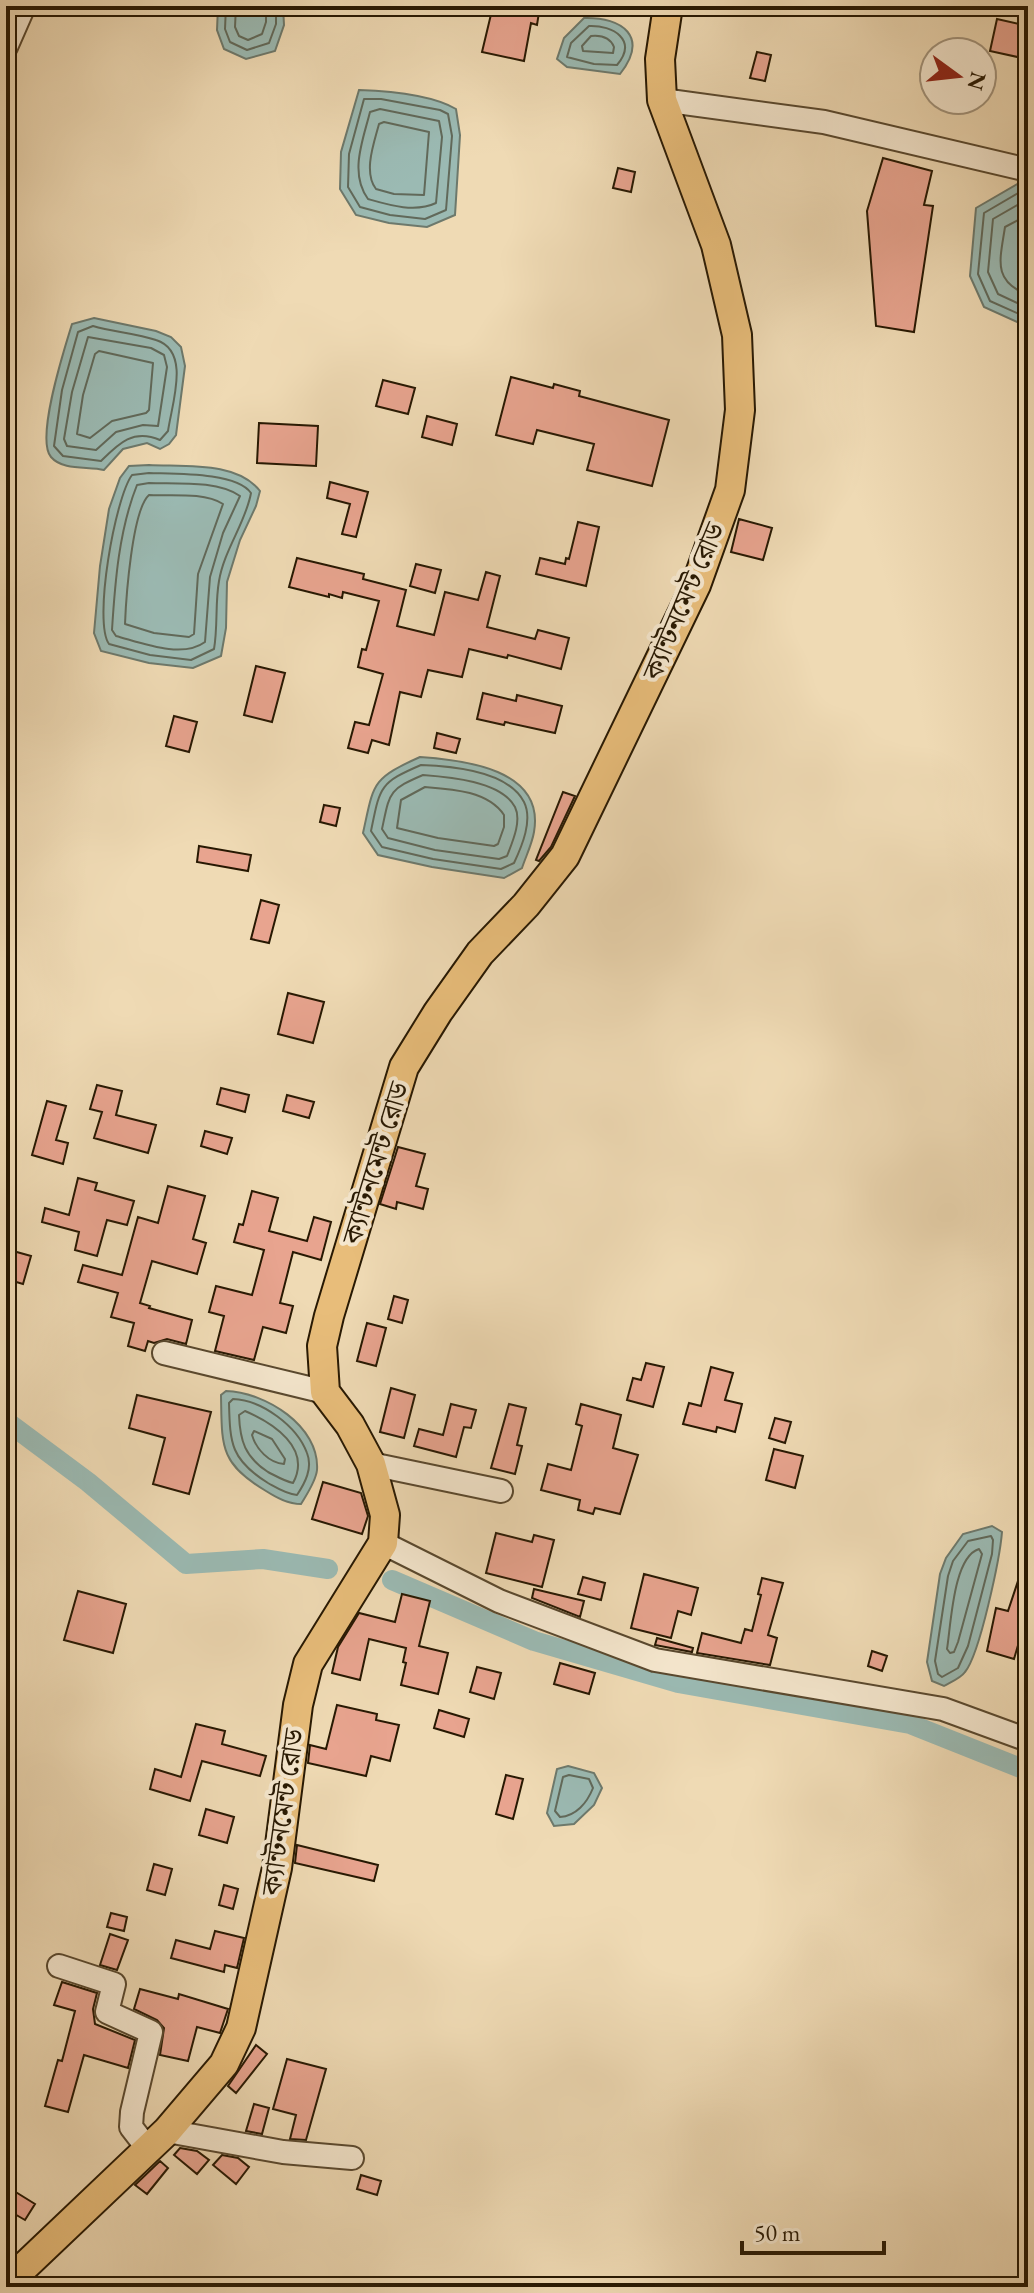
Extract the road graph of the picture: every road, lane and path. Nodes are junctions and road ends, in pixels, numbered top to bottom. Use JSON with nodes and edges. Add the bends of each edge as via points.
{"nodes":[{"id":1,"x":24,"y":6,"type":"edge"},
{"id":2,"x":668,"y":6,"type":"edge"},
{"id":3,"x":6,"y":47,"type":"edge"},
{"id":4,"x":662,"y":100,"type":"junction"},
{"id":5,"x":1028,"y":170,"type":"edge"},
{"id":6,"x":164,"y":1353,"type":"dead end"},
{"id":7,"x":325,"y":1392,"type":"junction"},
{"id":8,"x":371,"y":1464,"type":"junction"},
{"id":9,"x":501,"y":1491,"type":"dead end"},
{"id":10,"x":383,"y":1543,"type":"junction"},
{"id":11,"x":1028,"y":1740,"type":"edge"},
{"id":12,"x":59,"y":1966,"type":"dead end"},
{"id":13,"x":158,"y":2140,"type":"junction"},
{"id":14,"x":352,"y":2158,"type":"dead end"},
{"id":15,"x":6,"y":2284,"type":"edge"}],
"edges":[{"from":1,"to":3,"type":"street"},
{"from":2,"to":4,"type":"main road","name":"ক্যান্টনমেন্ট রোড","via":[[660,59]]},
{"from":4,"to":5,"type":"street","via":[[824,122]]},
{"from":4,"to":7,"type":"main road","name":"ক্যান্টনমেন্ট রোড","via":[[716,245],[737,335],[740,410],[730,490],[696,585],[565,856],[480,953],[404,1067],[329,1316],[322,1346]]},
{"from":6,"to":7,"type":"street"},
{"from":7,"to":8,"type":"main road"},
{"from":8,"to":9,"type":"street"},
{"from":8,"to":10,"type":"main road","via":[[385,1515]]},
{"from":10,"to":11,"type":"street","via":[[499,1601],[655,1660],[943,1709]]},
{"from":10,"to":13,"type":"main road","name":"ক্যান্টনমেন্ট রোড","via":[[308,1664],[277,1868],[241,2028],[224,2064]]},
{"from":12,"to":13,"type":"street","via":[[114,1984],[107,2012],[151,2032],[131,2127]]},
{"from":13,"to":14,"type":"street"},
{"from":13,"to":15,"type":"main road","name":"ক্যান্টনমেন্ট রোড"}]}
